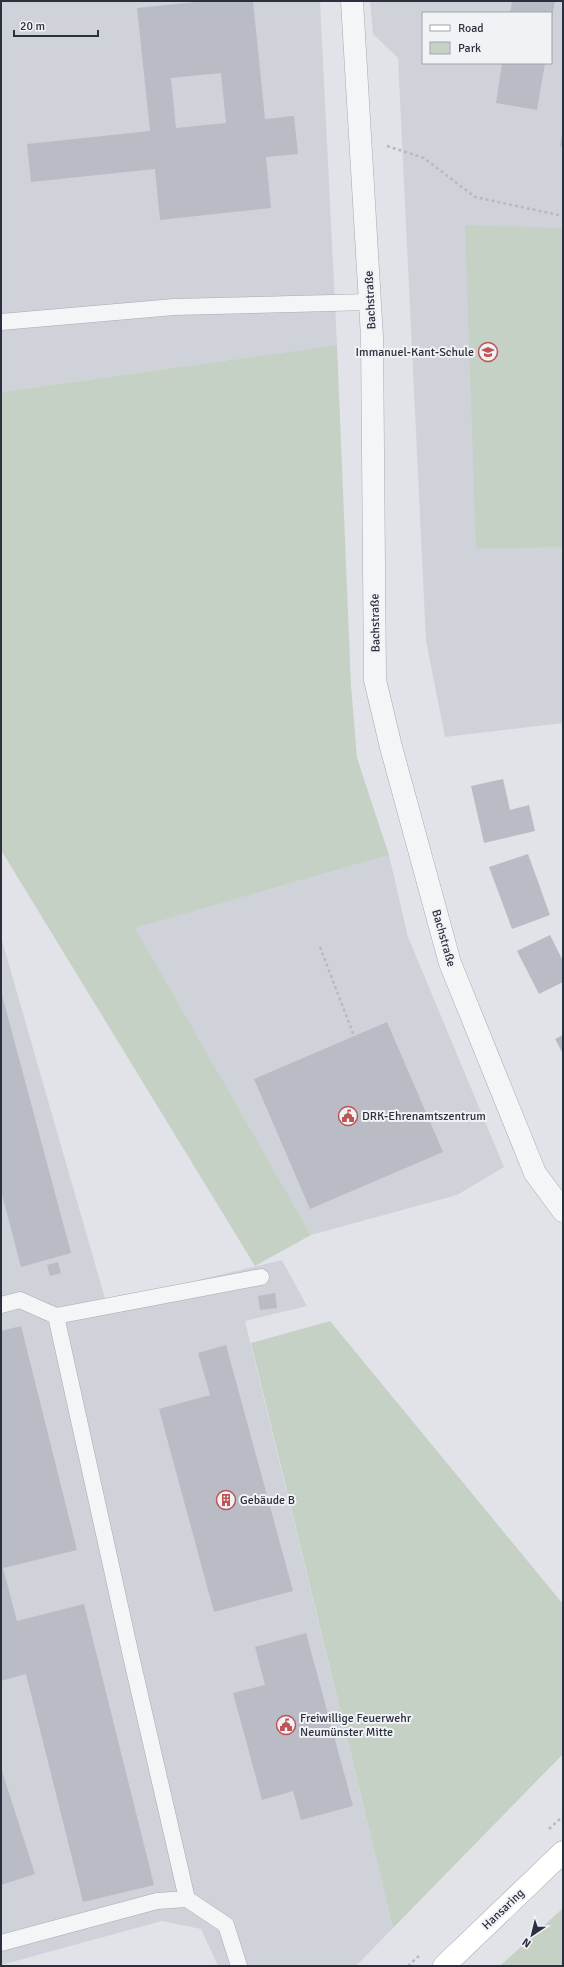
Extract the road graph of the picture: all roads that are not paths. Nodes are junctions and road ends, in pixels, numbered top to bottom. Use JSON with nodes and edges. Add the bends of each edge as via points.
{"nodes":[{"id":1,"x":352,"y":1,"type":"edge"},
{"id":2,"x":370,"y":302,"type":"junction"},
{"id":3,"x":1,"y":322,"type":"edge"},
{"id":4,"x":563,"y":1211,"type":"edge"},
{"id":5,"x":261,"y":1277,"type":"dead end"},
{"id":6,"x":1,"y":1305,"type":"edge"},
{"id":7,"x":56,"y":1316,"type":"junction"},
{"id":8,"x":563,"y":1852,"type":"edge"},
{"id":9,"x":187,"y":1898,"type":"junction"},
{"id":10,"x":1,"y":1942,"type":"edge"},
{"id":11,"x":239,"y":1966,"type":"edge"},
{"id":12,"x":444,"y":1966,"type":"edge"}],
"edges":[{"from":1,"to":2,"type":"street","name":"Bachstraße"},
{"from":2,"to":3,"type":"lane","via":[[174,308]]},
{"from":2,"to":4,"type":"street","name":"Bachstraße","via":[[375,680],[450,964],[535,1174]]},
{"from":5,"to":7,"type":"lane"},
{"from":6,"to":7,"type":"lane","via":[[20,1300]]},
{"from":7,"to":9,"type":"lane"},
{"from":8,"to":12,"type":"main road","name":"Hansaring"},
{"from":9,"to":10,"type":"lane","via":[[157,1901]]},
{"from":9,"to":11,"type":"lane","via":[[226,1925]]}]}
